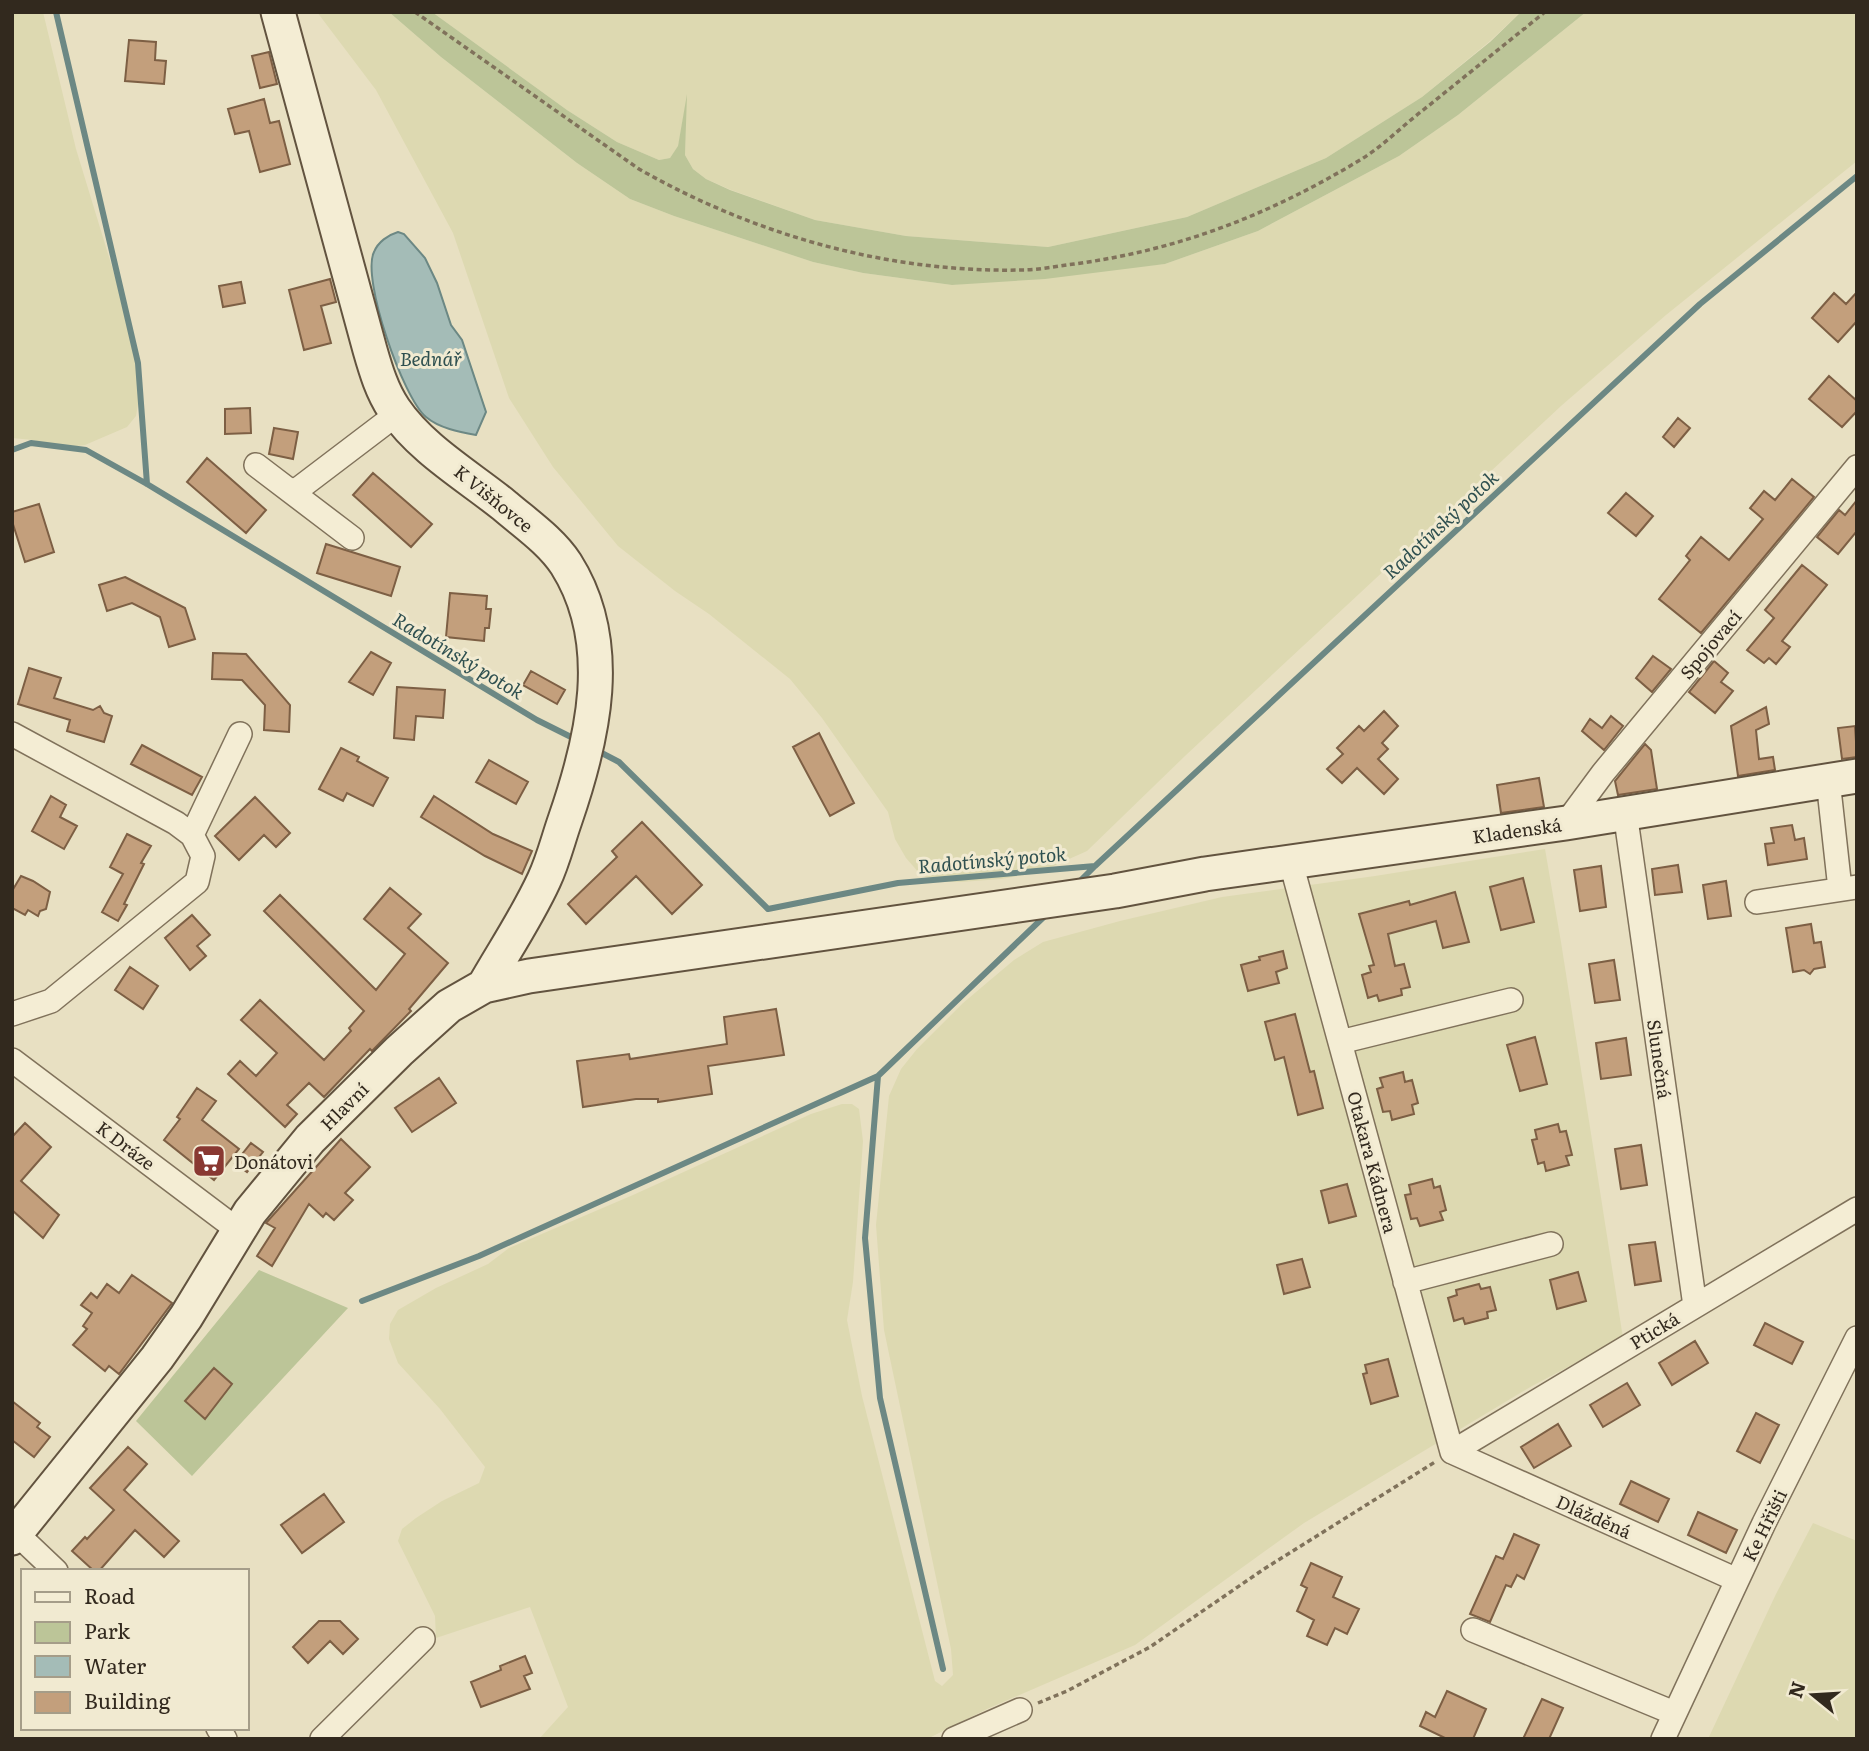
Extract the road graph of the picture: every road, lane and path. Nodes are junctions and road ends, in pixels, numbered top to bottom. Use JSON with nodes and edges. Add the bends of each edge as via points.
{"nodes":[{"id":1,"x":278,"y":12,"type":"edge"},
{"id":2,"x":415,"y":12,"type":"edge"},
{"id":3,"x":1545,"y":12,"type":"edge"},
{"id":4,"x":397,"y":414,"type":"junction"},
{"id":5,"x":256,"y":464,"type":"dead end"},
{"id":6,"x":1857,"y":467,"type":"edge"},
{"id":7,"x":293,"y":493,"type":"junction"},
{"id":8,"x":352,"y":538,"type":"dead end"},
{"id":9,"x":12,"y":734,"type":"edge"},
{"id":10,"x":240,"y":734,"type":"dead end"},
{"id":11,"x":1842,"y":778,"type":"edge"},
{"id":12,"x":1625,"y":812,"type":"junction"},
{"id":13,"x":1566,"y":823,"type":"junction"},
{"id":14,"x":192,"y":835,"type":"junction"},
{"id":15,"x":1291,"y":863,"type":"junction"},
{"id":16,"x":1848,"y":888,"type":"edge"},
{"id":17,"x":1757,"y":902,"type":"dead end"},
{"id":18,"x":840,"y":933,"type":"joint"},
{"id":19,"x":484,"y":986,"type":"junction"},
{"id":20,"x":1511,"y":1000,"type":"dead end"},
{"id":21,"x":12,"y":1014,"type":"edge"},
{"id":22,"x":1340,"y":1042,"type":"junction"},
{"id":23,"x":12,"y":1060,"type":"edge"},
{"id":24,"x":1857,"y":1209,"type":"edge"},
{"id":25,"x":239,"y":1231,"type":"junction"},
{"id":26,"x":1552,"y":1244,"type":"dead end"},
{"id":27,"x":1405,"y":1282,"type":"junction"},
{"id":28,"x":1695,"y":1306,"type":"junction"},
{"id":29,"x":1857,"y":1338,"type":"edge"},
{"id":30,"x":1452,"y":1452,"type":"junction"},
{"id":31,"x":14,"y":1535,"type":"edge"},
{"id":32,"x":54,"y":1569,"type":"edge"},
{"id":33,"x":1737,"y":1580,"type":"junction"},
{"id":34,"x":1473,"y":1630,"type":"dead end"},
{"id":35,"x":423,"y":1639,"type":"dead end"},
{"id":36,"x":1020,"y":1710,"type":"joint"},
{"id":37,"x":1674,"y":1713,"type":"junction"},
{"id":38,"x":321,"y":1739,"type":"edge"},
{"id":39,"x":954,"y":1739,"type":"edge"},
{"id":40,"x":1663,"y":1739,"type":"edge"}],
"edges":[{"from":1,"to":4,"type":"main road","name":"K Višňovce","via":[[379,379]]},
{"from":2,"to":3,"type":"path","via":[[673,189],[814,244],[892,261],[973,270],[1025,270],[1125,257],[1269,210],[1362,159]]},
{"from":4,"to":7,"type":"street"},
{"from":4,"to":19,"type":"main road","name":"K Višňovce","via":[[428,446],[513,512],[560,556],[584,603],[595,644],[592,717],[572,801],[545,877]]},
{"from":5,"to":7,"type":"street"},
{"from":6,"to":13,"type":"street","name":"Spojovací"},
{"from":7,"to":8,"type":"street"},
{"from":9,"to":14,"type":"street"},
{"from":10,"to":14,"type":"street"},
{"from":11,"to":12,"type":"main road","name":"Kladenská"},
{"from":11,"to":16,"type":"street","name":"Kladenská"},
{"from":12,"to":13,"type":"main road","name":"Kladenská"},
{"from":12,"to":28,"type":"street","name":"Slunečná"},
{"from":13,"to":15,"type":"main road","name":"Kladenská"},
{"from":14,"to":21,"type":"street","via":[[203,856],[197,882],[51,1001]]},
{"from":15,"to":18,"type":"main road","name":"Kladenská"},
{"from":15,"to":22,"type":"street","name":"Otakara Kádnera"},
{"from":16,"to":17,"type":"street","name":"Kladenská"},
{"from":18,"to":19,"type":"main road","name":"Hlavní"},
{"from":19,"to":25,"type":"main road","name":"Hlavní","via":[[441,1012],[310,1139],[266,1190]]},
{"from":20,"to":22,"type":"street"},
{"from":22,"to":27,"type":"street","name":"Otakara Kádnera"},
{"from":23,"to":25,"type":"street","name":"K Dráze"},
{"from":24,"to":28,"type":"street","name":"Ptická"},
{"from":25,"to":31,"type":"main road","name":"Hlavní","via":[[157,1358]]},
{"from":26,"to":27,"type":"street"},
{"from":27,"to":30,"type":"street","name":"Otakara Kádnera"},
{"from":28,"to":30,"type":"street","name":"Ptická"},
{"from":29,"to":33,"type":"street","name":"Ke Hřišti"},
{"from":30,"to":33,"type":"street","name":"Dlážděná"},
{"from":30,"to":36,"type":"path","via":[[1264,1569],[1150,1647]]},
{"from":31,"to":32,"type":"street"},
{"from":33,"to":37,"type":"street","name":"Ke Hřišti"},
{"from":34,"to":37,"type":"street"},
{"from":35,"to":38,"type":"street"},
{"from":36,"to":39,"type":"street"},
{"from":37,"to":40,"type":"street","name":"Ke Hřišti"}]}
